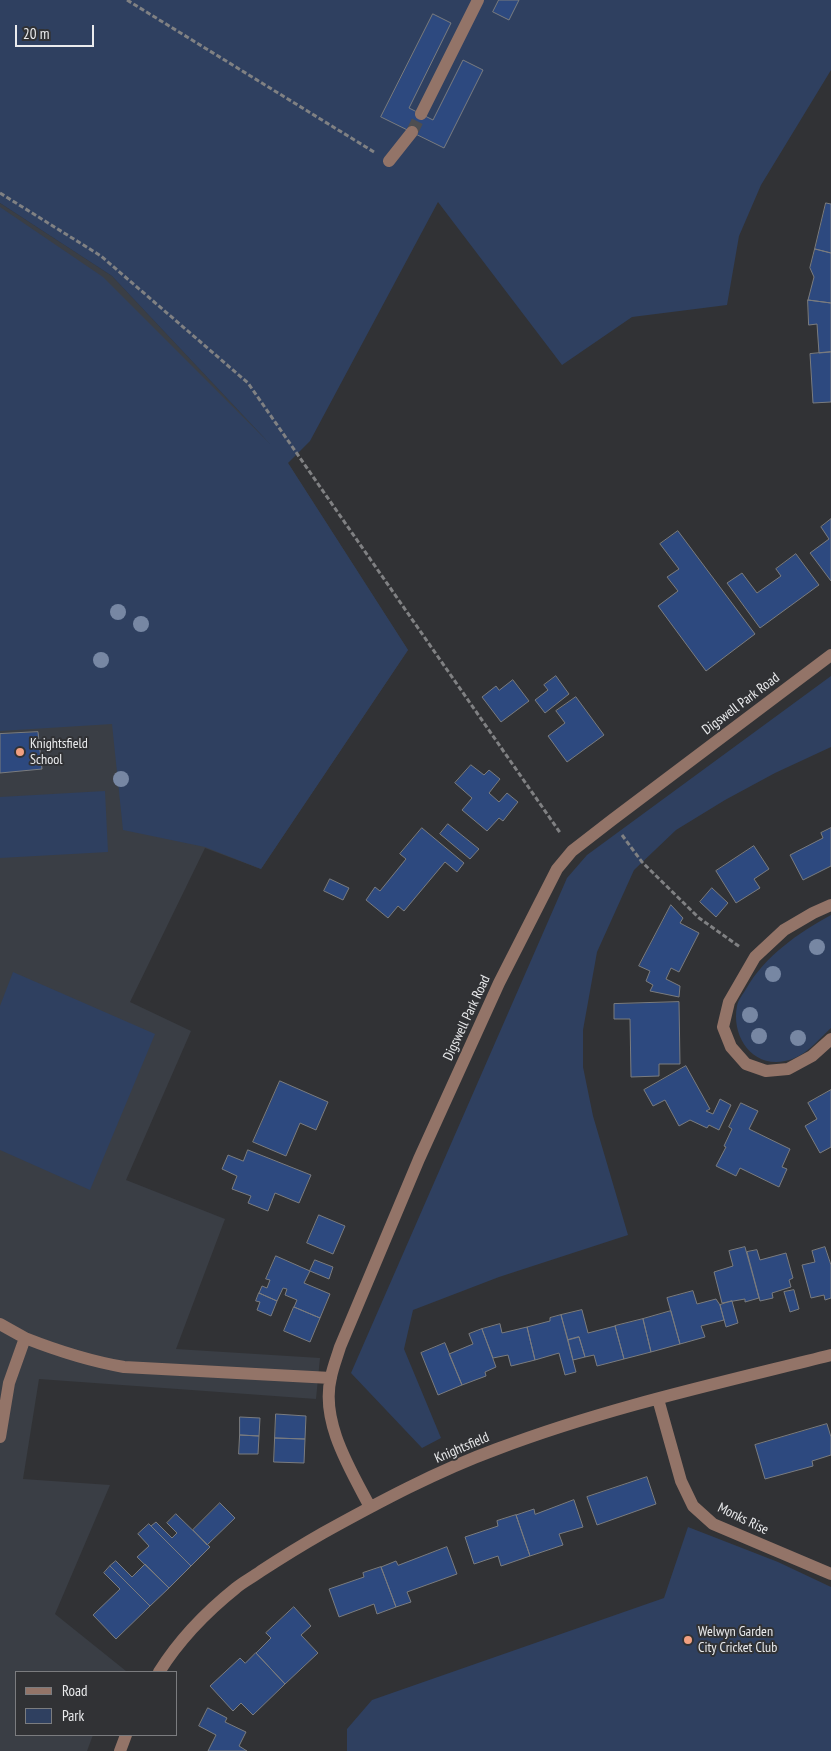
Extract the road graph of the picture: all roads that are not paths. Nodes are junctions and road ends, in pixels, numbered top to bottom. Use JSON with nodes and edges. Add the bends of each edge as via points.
{"nodes":[{"id":1,"x":478,"y":0,"type":"edge"},
{"id":2,"x":421,"y":114,"type":"tunnel mouth"},
{"id":3,"x":412,"y":132,"type":"tunnel mouth"},
{"id":4,"x":389,"y":161,"type":"road end"},
{"id":5,"x":831,"y":655,"type":"edge"},
{"id":6,"x":831,"y":905,"type":"edge"},
{"id":7,"x":831,"y":1039,"type":"edge"},
{"id":8,"x":0,"y":1324,"type":"edge"},
{"id":9,"x":25,"y":1338,"type":"junction"},
{"id":10,"x":831,"y":1355,"type":"edge"},
{"id":11,"x":330,"y":1378,"type":"junction"},
{"id":12,"x":658,"y":1399,"type":"junction"},
{"id":13,"x":0,"y":1437,"type":"edge"},
{"id":14,"x":370,"y":1506,"type":"junction"},
{"id":15,"x":831,"y":1574,"type":"edge"},
{"id":16,"x":160,"y":1671,"type":"edge"},
{"id":17,"x":126,"y":1736,"type":"edge"},
{"id":18,"x":120,"y":1751,"type":"edge"}],
"edges":[{"from":1,"to":2,"type":"street"},
{"from":3,"to":4,"type":"street"},
{"from":5,"to":11,"type":"street","name":"Digswell Park Road","via":[[572,851],[557,869],[499,983],[419,1159]]},
{"from":6,"to":7,"type":"street","via":[[784,930],[755,957],[730,1002],[723,1027],[731,1047],[746,1064],[766,1071],[788,1069],[812,1056]]},
{"from":8,"to":9,"type":"street"},
{"from":9,"to":11,"type":"street","via":[[62,1353],[124,1366]]},
{"from":9,"to":13,"type":"street","via":[[9,1383]]},
{"from":10,"to":12,"type":"street","name":"Knightsfield"},
{"from":11,"to":14,"type":"street","name":"Digswell Park Road","via":[[336,1438]]},
{"from":12,"to":14,"type":"street","name":"Knightsfield","via":[[496,1449]]},
{"from":12,"to":15,"type":"street","name":"Monks Rise","via":[[681,1481],[694,1506],[713,1524]]},
{"from":14,"to":16,"type":"street","name":"Knightsfield","via":[[236,1587],[198,1623]]},
{"from":17,"to":18,"type":"street"}]}
